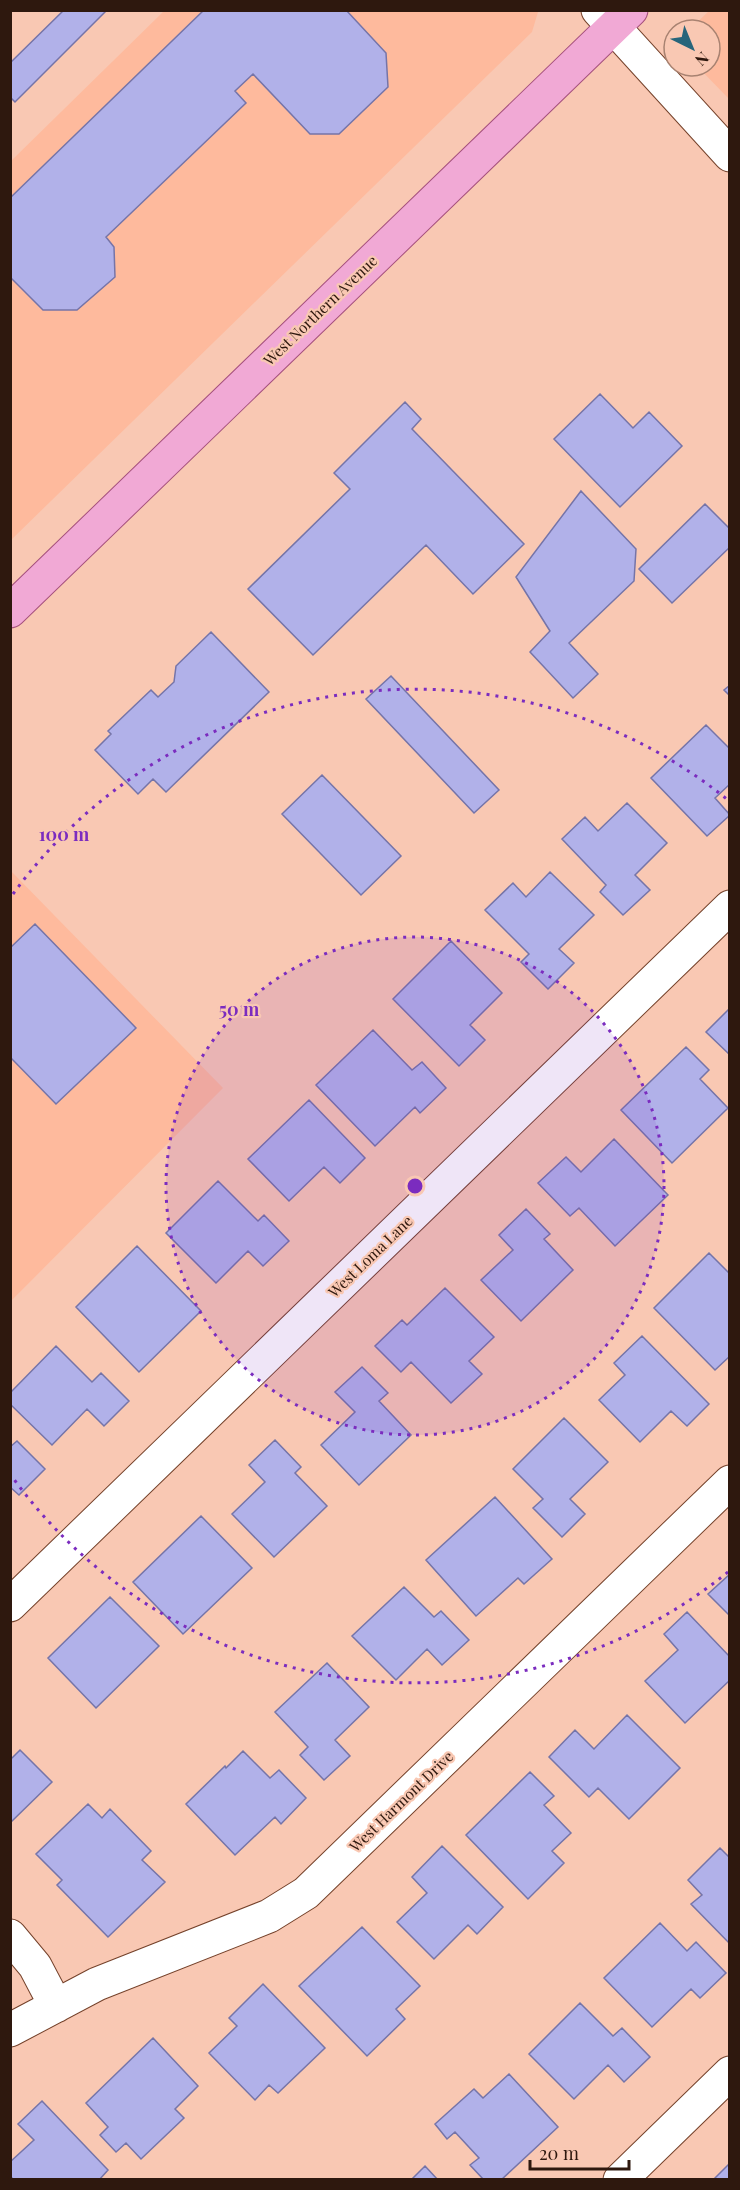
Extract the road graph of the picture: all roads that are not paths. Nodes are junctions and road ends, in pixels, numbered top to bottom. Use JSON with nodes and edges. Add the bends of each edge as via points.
{"nodes":[{"id":1,"x":614,"y":16,"type":"edge"},
{"id":2,"x":729,"y":155,"type":"edge"},
{"id":3,"x":10,"y":611,"type":"edge"},
{"id":4,"x":729,"y":907,"type":"edge"},
{"id":5,"x":729,"y":1482,"type":"edge"},
{"id":6,"x":10,"y":1605,"type":"edge"},
{"id":7,"x":10,"y":1936,"type":"edge"},
{"id":8,"x":56,"y":2006,"type":"junction"},
{"id":9,"x":10,"y":2030,"type":"edge"},
{"id":10,"x":729,"y":2073,"type":"edge"},
{"id":11,"x":620,"y":2180,"type":"edge"}],
"edges":[{"from":1,"to":2,"type":"street"},
{"from":1,"to":3,"type":"main road","name":"West Northern Avenue"},
{"from":4,"to":6,"type":"street","name":"West Loma Lane"},
{"from":5,"to":8,"type":"street","name":"West Harmont Drive","via":[[306,1893],[269,1916],[97,1984]]},
{"from":7,"to":8,"type":"street","via":[[35,1966]]},
{"from":8,"to":9,"type":"street","name":"West Harmont Drive"},
{"from":10,"to":11,"type":"street"}]}
